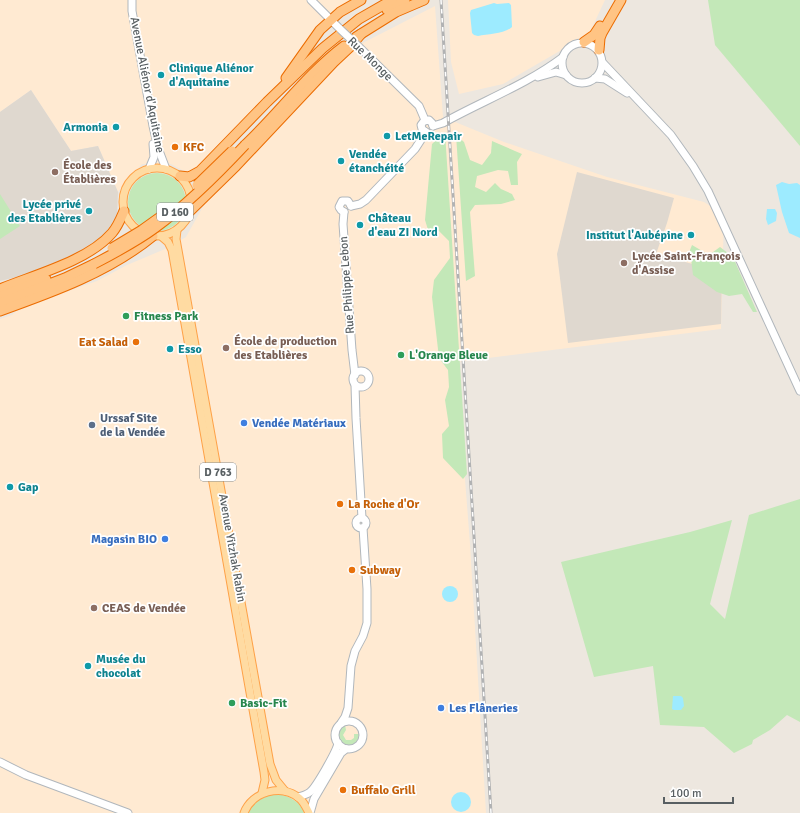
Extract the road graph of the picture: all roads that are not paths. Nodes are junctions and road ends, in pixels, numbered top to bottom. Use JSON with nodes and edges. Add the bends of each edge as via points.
{"nodes":[{"id":1,"x":126,"y":0,"type":"edge"},
{"id":2,"x":132,"y":0,"type":"edge"},
{"id":3,"x":310,"y":0,"type":"edge"},
{"id":4,"x":361,"y":0,"type":"edge"},
{"id":5,"x":392,"y":0,"type":"edge"},
{"id":6,"x":405,"y":0,"type":"edge"},
{"id":7,"x":424,"y":0,"type":"edge"},
{"id":8,"x":615,"y":0,"type":"edge"},
{"id":9,"x":621,"y":0,"type":"edge"},
{"id":10,"x":330,"y":20,"type":"junction"},
{"id":11,"x":361,"y":34,"type":"junction"},
{"id":12,"x":584,"y":42,"type":"junction"},
{"id":13,"x":599,"y":50,"type":"junction"},
{"id":14,"x":563,"y":57,"type":"junction"},
{"id":15,"x":603,"y":62,"type":"junction"},
{"id":16,"x":566,"y":75,"type":"junction"},
{"id":17,"x":595,"y":78,"type":"junction"},
{"id":18,"x":525,"y":81,"type":"junction"},
{"id":19,"x":267,"y":102,"type":"junction"},
{"id":20,"x":642,"y":106,"type":"junction"},
{"id":21,"x":425,"y":120,"type":"junction"},
{"id":22,"x":433,"y":126,"type":"junction"},
{"id":23,"x":426,"y":132,"type":"junction"},
{"id":24,"x":243,"y":144,"type":"junction"},
{"id":25,"x":149,"y":169,"type":"junction"},
{"id":26,"x":166,"y":169,"type":"junction"},
{"id":27,"x":180,"y":176,"type":"junction"},
{"id":28,"x":124,"y":211,"type":"junction"},
{"id":29,"x":190,"y":211,"type":"junction"},
{"id":30,"x":177,"y":230,"type":"junction"},
{"id":31,"x":157,"y":236,"type":"junction"},
{"id":32,"x":93,"y":262,"type":"junction"},
{"id":33,"x":0,"y":289,"type":"edge"},
{"id":34,"x":0,"y":297,"type":"edge"},
{"id":35,"x":0,"y":303,"type":"edge"},
{"id":36,"x":0,"y":311,"type":"edge"},
{"id":37,"x":353,"y":358,"type":"junction"},
{"id":38,"x":364,"y":372,"type":"junction"},
{"id":39,"x":355,"y":375,"type":"junction"},
{"id":40,"x":355,"y":385,"type":"junction"},
{"id":41,"x":363,"y":386,"type":"junction"},
{"id":42,"x":800,"y":391,"type":"edge"},
{"id":43,"x":356,"y":404,"type":"junction"},
{"id":44,"x":348,"y":708,"type":"junction"},
{"id":45,"x":352,"y":721,"type":"junction"},
{"id":46,"x":341,"y":723,"type":"junction"},
{"id":47,"x":338,"y":744,"type":"junction"},
{"id":48,"x":346,"y":749,"type":"junction"},
{"id":49,"x":0,"y":762,"type":"edge"},
{"id":50,"x":0,"y":768,"type":"edge"},
{"id":51,"x":16,"y":771,"type":"junction"},
{"id":52,"x":285,"y":791,"type":"junction"},
{"id":53,"x":262,"y":793,"type":"junction"},
{"id":54,"x":298,"y":797,"type":"junction"},
{"id":55,"x":128,"y":813,"type":"edge"},
{"id":56,"x":244,"y":813,"type":"edge"},
{"id":57,"x":310,"y":813,"type":"edge"}],
"edges":[{"from":1,"to":25,"type":"street","name":"Avenue Aliénor d'Aquitaine","via":[[154,150]]},
{"from":2,"to":26,"type":"street","name":"Avenue Aliénor d'Aquitaine","via":[[153,126]]},
{"from":3,"to":10,"type":"street","name":"Rue Monge"},
{"from":4,"to":10,"type":"highway"},
{"from":5,"to":19,"type":"highway","via":[[359,19],[333,39]]},
{"from":6,"to":24,"type":"highway","number":"D 160","via":[[372,18],[331,49]]},
{"from":7,"to":11,"type":"highway","number":"D 160","via":[[396,12]]},
{"from":8,"to":12,"type":"highway","via":[[594,35]]},
{"from":9,"to":13,"type":"highway","via":[[602,33]]},
{"from":10,"to":19,"type":"highway","via":[[307,46]]},
{"from":10,"to":21,"type":"street","name":"Rue Monge","bridge":true,"via":[[419,106]]},
{"from":11,"to":24,"type":"highway","number":"D 160","via":[[334,53]]},
{"from":11,"to":29,"type":"highway"},
{"from":12,"to":13,"type":"street"},
{"from":12,"to":14,"type":"street","via":[[572,45]]},
{"from":13,"to":15,"type":"street"},
{"from":14,"to":16,"type":"street","via":[[563,70]]},
{"from":14,"to":18,"type":"street"},
{"from":15,"to":17,"type":"street"},
{"from":15,"to":20,"type":"street"},
{"from":16,"to":17,"type":"street","via":[[581,83]]},
{"from":16,"to":18,"type":"street","via":[[556,72]]},
{"from":17,"to":20,"type":"street","via":[[604,79],[615,85]]},
{"from":18,"to":22,"type":"street"},
{"from":19,"to":27,"type":"highway","via":[[200,172]]},
{"from":20,"to":42,"type":"street","via":[[671,135],[693,166],[720,217]]},
{"from":21,"to":22,"type":"street","via":[[431,121]]},
{"from":21,"to":23,"type":"street","via":[[421,127]]},
{"from":22,"to":23,"type":"street","via":[[431,131]]},
{"from":23,"to":37,"type":"street","name":"Rue Philippe Lebon","via":[[415,149],[366,200],[344,212]]},
{"from":24,"to":32,"type":"highway","number":"D 160","bridge":true,"via":[[165,213]]},
{"from":25,"to":26,"type":"main road"},
{"from":25,"to":28,"type":"main road","via":[[134,176],[127,184],[123,200]]},
{"from":26,"to":27,"type":"main road"},
{"from":27,"to":29,"type":"main road","via":[[191,196]]},
{"from":28,"to":31,"type":"main road","via":[[129,222],[138,230]]},
{"from":28,"to":33,"type":"highway","via":[[117,226],[106,238],[82,256]]},
{"from":29,"to":30,"type":"main road","via":[[186,221]]},
{"from":30,"to":31,"type":"main road"},
{"from":30,"to":52,"type":"main road","name":"Avenue Yitzhak Rabin","number":"D 763","via":[[176,239],[270,764],[276,780]]},
{"from":31,"to":36,"type":"highway","number":"D 160","via":[[69,285]]},
{"from":31,"to":53,"type":"main road","name":"Avenue Yitzhak Rabin","number":"D 763","via":[[169,244],[174,258],[264,772]]},
{"from":32,"to":34,"type":"highway","number":"D 160"},
{"from":32,"to":35,"type":"highway","number":"D 160","via":[[52,283]]},
{"from":37,"to":38,"type":"street"},
{"from":37,"to":39,"type":"street","name":"Rue Philippe Lebon"},
{"from":38,"to":39,"type":"street"},
{"from":38,"to":41,"type":"street","via":[[368,379],[367,384]]},
{"from":39,"to":40,"type":"street"},
{"from":40,"to":41,"type":"street"},
{"from":40,"to":43,"type":"street"},
{"from":41,"to":43,"type":"street"},
{"from":43,"to":44,"type":"street","via":[[362,518],[366,523],[362,528],[367,623],[351,666]]},
{"from":44,"to":45,"type":"street"},
{"from":44,"to":46,"type":"street"},
{"from":45,"to":46,"type":"street"},
{"from":45,"to":48,"type":"street","via":[[361,728],[363,737],[358,746]]},
{"from":46,"to":47,"type":"street","via":[[335,732]]},
{"from":47,"to":48,"type":"street"},
{"from":47,"to":54,"type":"street","via":[[336,752],[312,791]]},
{"from":48,"to":57,"type":"street","via":[[341,753],[314,799]]},
{"from":49,"to":51,"type":"street"},
{"from":50,"to":51,"type":"street"},
{"from":51,"to":55,"type":"street"},
{"from":52,"to":53,"type":"main road","via":[[273,790]]},
{"from":52,"to":54,"type":"main road"},
{"from":53,"to":56,"type":"main road","via":[[253,800]]},
{"from":54,"to":57,"type":"main road"}]}
